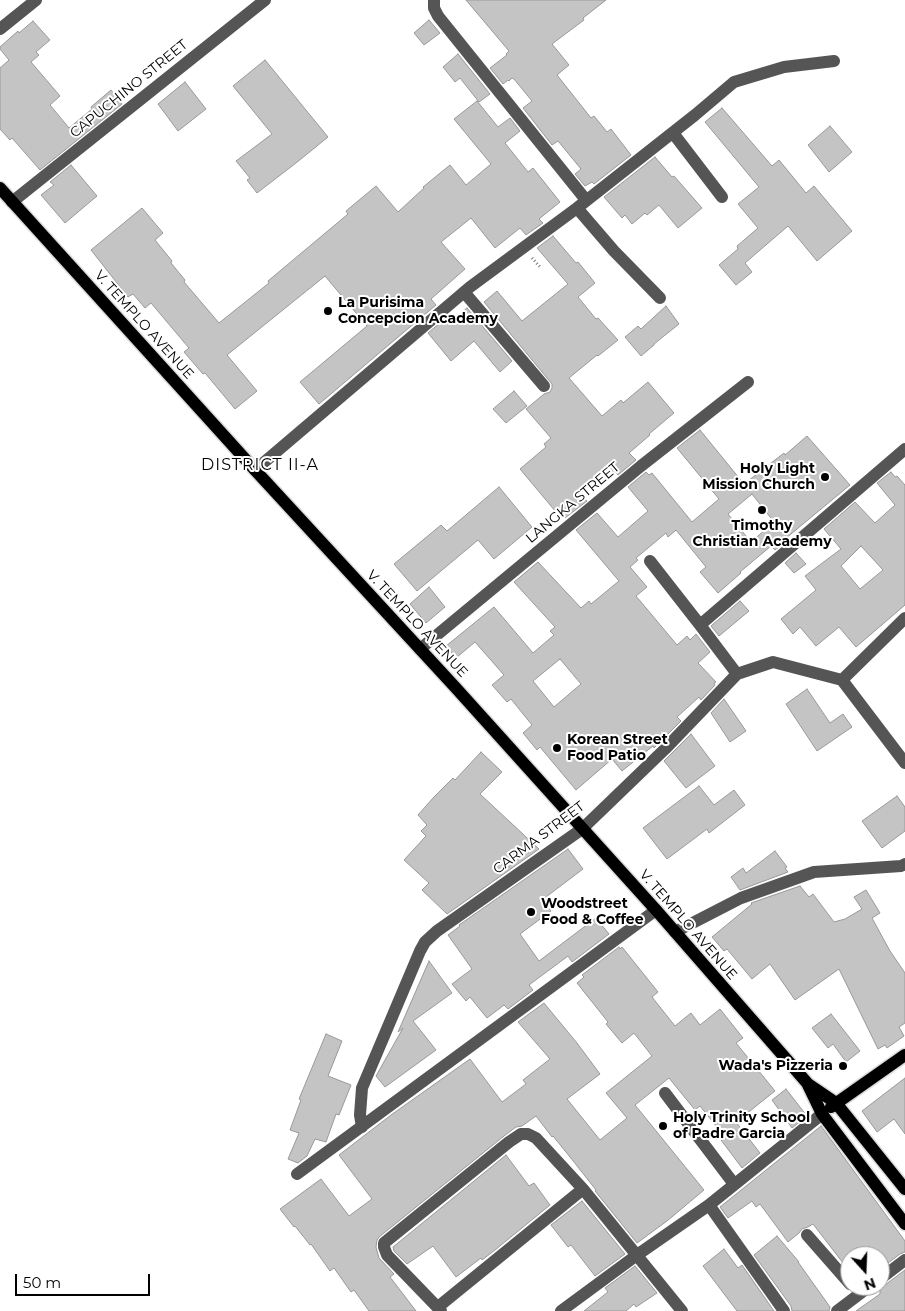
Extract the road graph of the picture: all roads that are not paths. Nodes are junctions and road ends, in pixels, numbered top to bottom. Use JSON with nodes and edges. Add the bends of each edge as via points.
{"nodes":[{"id":1,"x":36,"y":0,"type":"edge"},
{"id":2,"x":264,"y":0,"type":"edge"},
{"id":3,"x":434,"y":0,"type":"edge"},
{"id":4,"x":0,"y":29,"type":"edge"},
{"id":5,"x":834,"y":61,"type":"dead end"},
{"id":6,"x":673,"y":132,"type":"junction"},
{"id":7,"x":0,"y":188,"type":"edge"},
{"id":8,"x":722,"y":197,"type":"dead end"},
{"id":9,"x":12,"y":202,"type":"junction"},
{"id":10,"x":581,"y":204,"type":"junction"},
{"id":11,"x":464,"y":292,"type":"junction"},
{"id":12,"x":660,"y":298,"type":"dead end"},
{"id":13,"x":748,"y":382,"type":"dead end"},
{"id":14,"x":544,"y":386,"type":"dead end"},
{"id":15,"x":905,"y":448,"type":"edge"},
{"id":16,"x":256,"y":470,"type":"junction"},
{"id":17,"x":650,"y":562,"type":"dead end"},
{"id":18,"x":905,"y":618,"type":"edge"},
{"id":19,"x":700,"y":624,"type":"junction"},
{"id":20,"x":420,"y":649,"type":"junction"},
{"id":21,"x":737,"y":674,"type":"junction"},
{"id":22,"x":842,"y":680,"type":"junction"},
{"id":23,"x":905,"y":763,"type":"edge"},
{"id":24,"x":582,"y":828,"type":"junction"},
{"id":25,"x":905,"y":864,"type":"edge"},
{"id":26,"x":656,"y":910,"type":"junction"},
{"id":27,"x":675,"y":932,"type":"junction"},
{"id":28,"x":905,"y":1055,"type":"edge"},
{"id":29,"x":808,"y":1084,"type":"junction"},
{"id":30,"x":665,"y":1093,"type":"dead end"},
{"id":31,"x":836,"y":1103,"type":"junction"},
{"id":32,"x":822,"y":1114,"type":"junction"},
{"id":33,"x":362,"y":1127,"type":"junction"},
{"id":34,"x":297,"y":1174,"type":"dead end"},
{"id":35,"x":734,"y":1184,"type":"junction"},
{"id":36,"x":583,"y":1189,"type":"junction"},
{"id":37,"x":905,"y":1189,"type":"edge"},
{"id":38,"x":709,"y":1205,"type":"junction"},
{"id":39,"x":905,"y":1224,"type":"edge"},
{"id":40,"x":807,"y":1235,"type":"dead end"},
{"id":41,"x":637,"y":1255,"type":"junction"},
{"id":42,"x":905,"y":1260,"type":"edge"},
{"id":43,"x":890,"y":1271,"type":"edge"},
{"id":44,"x":840,"y":1273,"type":"edge"},
{"id":45,"x":847,"y":1296,"type":"edge"},
{"id":46,"x":439,"y":1309,"type":"edge"},
{"id":47,"x":561,"y":1311,"type":"edge"},
{"id":48,"x":682,"y":1311,"type":"edge"},
{"id":49,"x":784,"y":1311,"type":"edge"},
{"id":50,"x":837,"y":1311,"type":"edge"}],
"edges":[{"from":1,"to":4,"type":"street"},
{"from":2,"to":9,"type":"street","name":"CAPUCHINO STREET"},
{"from":3,"to":10,"type":"street","via":[[438,16]]},
{"from":5,"to":6,"type":"street","via":[[784,67],[734,82]]},
{"from":6,"to":8,"type":"street"},
{"from":6,"to":10,"type":"street"},
{"from":7,"to":9,"type":"main road","name":"V. TEMPLO AVENUE"},
{"from":9,"to":16,"type":"main road","name":"V. TEMPLO AVENUE"},
{"from":10,"to":11,"type":"street"},
{"from":10,"to":12,"type":"street","via":[[614,251]]},
{"from":11,"to":14,"type":"street"},
{"from":11,"to":16,"type":"street"},
{"from":13,"to":20,"type":"street","name":"LANGKA STREET"},
{"from":15,"to":19,"type":"street"},
{"from":16,"to":20,"type":"main road","name":"V. TEMPLO AVENUE"},
{"from":17,"to":19,"type":"street"},
{"from":18,"to":22,"type":"street"},
{"from":19,"to":21,"type":"street"},
{"from":20,"to":24,"type":"main road","name":"V. TEMPLO AVENUE"},
{"from":21,"to":22,"type":"street","name":"CARMA STREET","via":[[773,662]]},
{"from":21,"to":24,"type":"street","name":"CARMA STREET"},
{"from":22,"to":23,"type":"street"},
{"from":24,"to":26,"type":"main road","name":"V. TEMPLO AVENUE"},
{"from":24,"to":33,"type":"street","name":"CARMA STREET","via":[[425,942],[362,1088]]},
{"from":25,"to":27,"type":"street","via":[[814,872],[741,898]]},
{"from":26,"to":27,"type":"main road","name":"V. TEMPLO AVENUE"},
{"from":26,"to":33,"type":"street"},
{"from":27,"to":29,"type":"main road","name":"V. TEMPLO AVENUE"},
{"from":28,"to":31,"type":"main road"},
{"from":29,"to":31,"type":"main road","name":"V. TEMPLO AVENUE"},
{"from":29,"to":32,"type":"main road","name":"V. TEMPLO AVENUE"},
{"from":30,"to":35,"type":"street"},
{"from":31,"to":32,"type":"main road"},
{"from":31,"to":37,"type":"main road","name":"V. TEMPLO AVENUE"},
{"from":32,"to":35,"type":"street"},
{"from":32,"to":39,"type":"main road","name":"V. TEMPLO AVENUE"},
{"from":33,"to":34,"type":"street"},
{"from":35,"to":38,"type":"street"},
{"from":36,"to":41,"type":"street"},
{"from":36,"to":46,"type":"street"},
{"from":36,"to":46,"type":"street","via":[[536,1138],[521,1134],[389,1238],[384,1244],[387,1255]]},
{"from":38,"to":41,"type":"street"},
{"from":38,"to":49,"type":"street"},
{"from":40,"to":44,"type":"street"},
{"from":41,"to":47,"type":"street"},
{"from":41,"to":48,"type":"street"},
{"from":42,"to":43,"type":"street"},
{"from":45,"to":50,"type":"street"}]}
